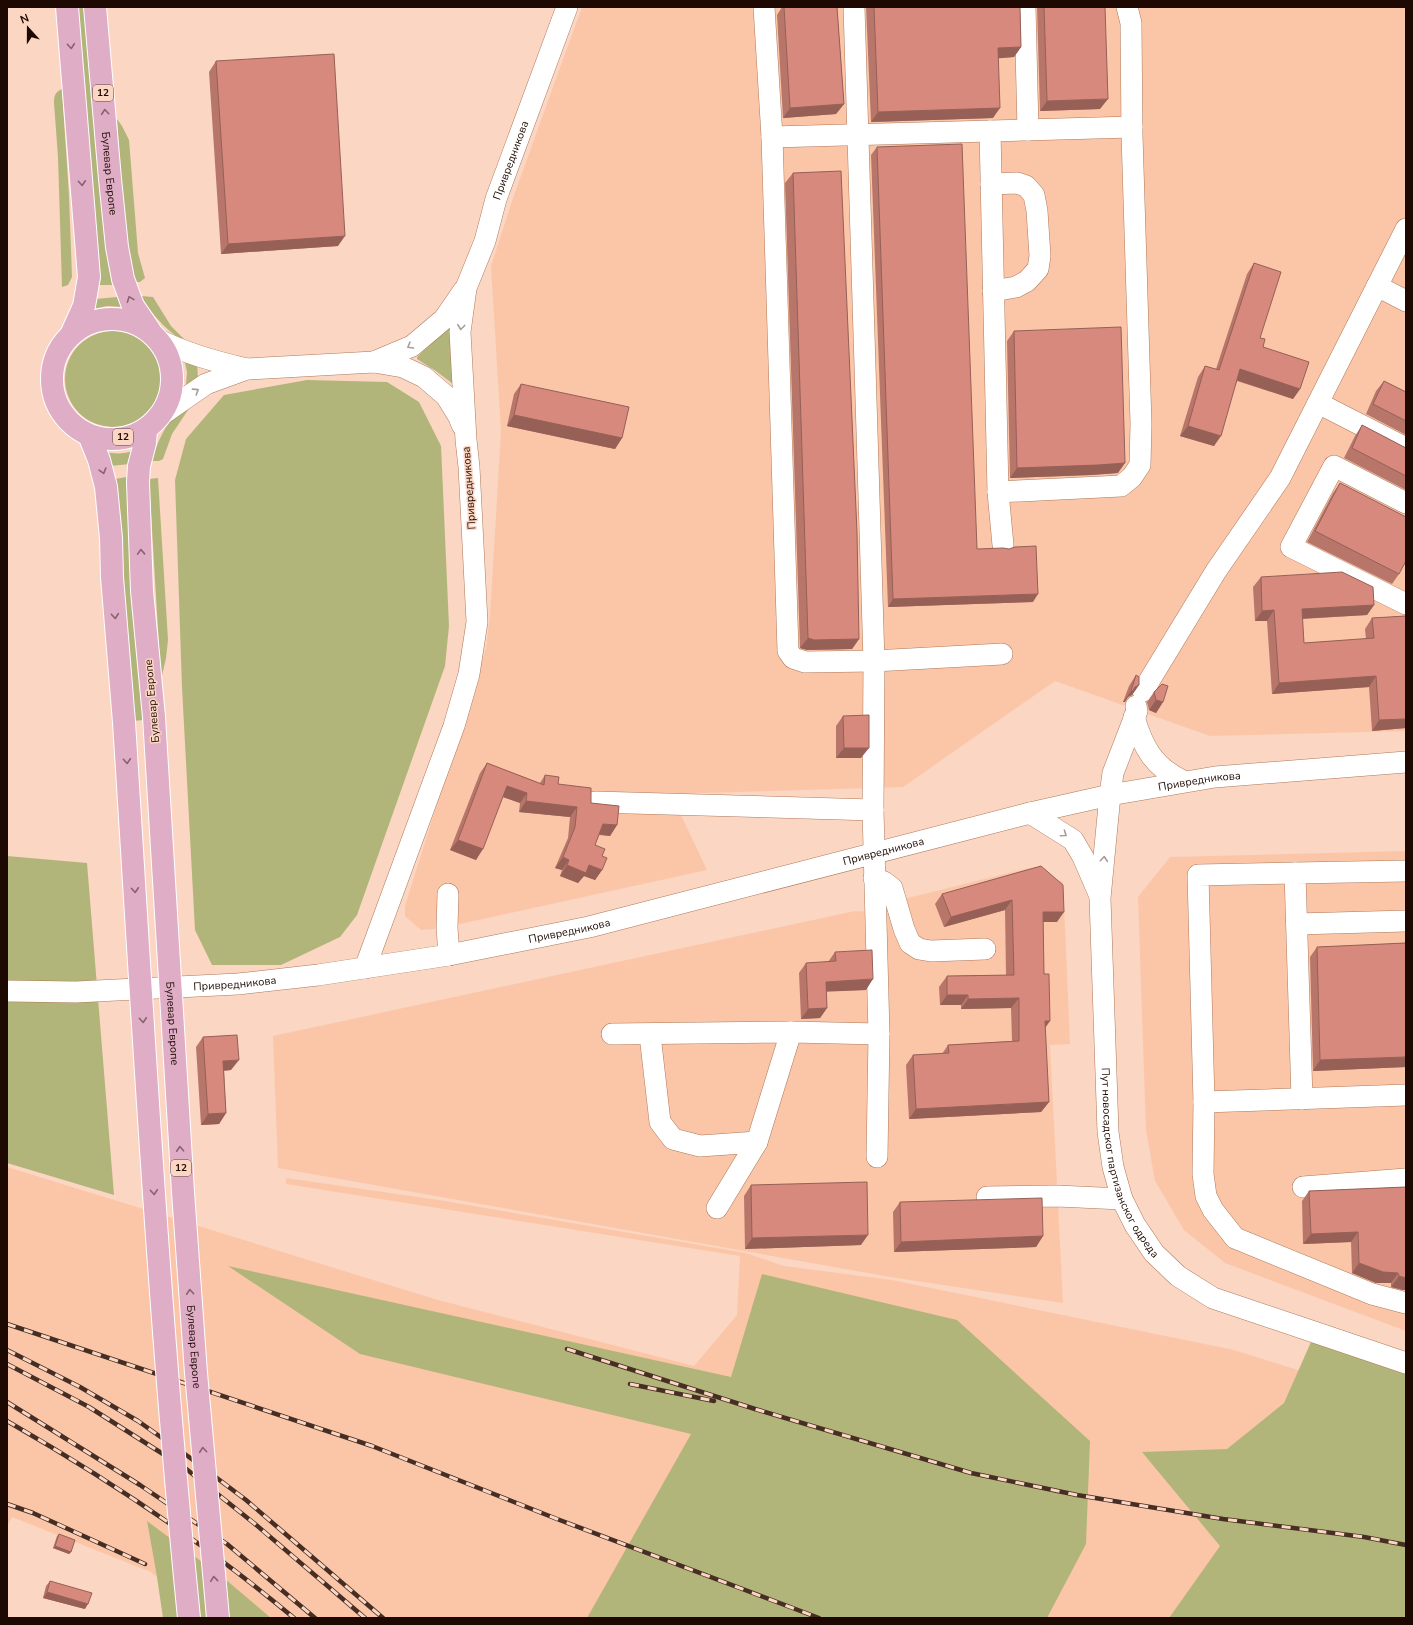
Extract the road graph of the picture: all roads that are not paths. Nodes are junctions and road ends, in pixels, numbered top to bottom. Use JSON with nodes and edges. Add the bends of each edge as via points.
{"nodes":[{"id":1,"x":67,"y":7,"type":"edge"},
{"id":2,"x":95,"y":7,"type":"edge"},
{"id":3,"x":568,"y":7,"type":"edge"},
{"id":4,"x":764,"y":7,"type":"edge"},
{"id":5,"x":854,"y":7,"type":"edge"},
{"id":6,"x":1025,"y":7,"type":"edge"},
{"id":7,"x":1127,"y":7,"type":"edge"},
{"id":8,"x":1132,"y":127,"type":"junction"},
{"id":9,"x":1028,"y":130,"type":"junction"},
{"id":10,"x":990,"y":131,"type":"junction"},
{"id":11,"x":859,"y":135,"type":"junction"},
{"id":12,"x":772,"y":137,"type":"junction"},
{"id":13,"x":991,"y":184,"type":"junction"},
{"id":14,"x":1406,"y":229,"type":"edge"},
{"id":15,"x":1377,"y":286,"type":"junction"},
{"id":16,"x":466,"y":288,"type":"junction"},
{"id":17,"x":993,"y":291,"type":"junction"},
{"id":18,"x":1406,"y":300,"type":"edge"},
{"id":19,"x":71,"y":335,"type":"junction"},
{"id":20,"x":155,"y":336,"type":"junction"},
{"id":21,"x":374,"y":362,"type":"junction"},
{"id":22,"x":247,"y":369,"type":"junction"},
{"id":23,"x":1318,"y":403,"type":"junction"},
{"id":24,"x":164,"y":413,"type":"junction"},
{"id":25,"x":146,"y":430,"type":"junction"},
{"id":26,"x":90,"y":435,"type":"junction"},
{"id":27,"x":466,"y":440,"type":"junction"},
{"id":28,"x":1406,"y":448,"type":"edge"},
{"id":29,"x":998,"y":492,"type":"junction"},
{"id":30,"x":1406,"y":503,"type":"edge"},
{"id":31,"x":1003,"y":545,"type":"dead end"},
{"id":32,"x":1406,"y":604,"type":"edge"},
{"id":33,"x":1002,"y":654,"type":"dead end"},
{"id":34,"x":874,"y":661,"type":"junction"},
{"id":35,"x":1138,"y":704,"type":"junction"},
{"id":36,"x":1406,"y":762,"type":"edge"},
{"id":37,"x":1184,"y":781,"type":"junction"},
{"id":38,"x":1110,"y":795,"type":"junction"},
{"id":39,"x":595,"y":802,"type":"edge"},
{"id":40,"x":873,"y":810,"type":"junction"},
{"id":41,"x":1030,"y":814,"type":"junction"},
{"id":42,"x":874,"y":854,"type":"junction"},
{"id":43,"x":1406,"y":871,"type":"edge"},
{"id":44,"x":1295,"y":873,"type":"junction"},
{"id":45,"x":874,"y":878,"type":"junction"},
{"id":46,"x":448,"y":894,"type":"dead end"},
{"id":47,"x":1100,"y":898,"type":"junction"},
{"id":48,"x":1406,"y":921,"type":"edge"},
{"id":49,"x":1297,"y":924,"type":"junction"},
{"id":50,"x":986,"y":949,"type":"dead end"},
{"id":51,"x":449,"y":955,"type":"junction"},
{"id":52,"x":365,"y":968,"type":"junction"},
{"id":53,"x":7,"y":991,"type":"edge"},
{"id":54,"x":791,"y":1032,"type":"junction"},
{"id":55,"x":612,"y":1034,"type":"dead end"},
{"id":56,"x":880,"y":1034,"type":"junction"},
{"id":57,"x":650,"y":1035,"type":"junction"},
{"id":58,"x":1406,"y":1095,"type":"edge"},
{"id":59,"x":1302,"y":1099,"type":"junction"},
{"id":60,"x":1204,"y":1102,"type":"junction"},
{"id":61,"x":757,"y":1142,"type":"junction"},
{"id":62,"x":877,"y":1157,"type":"dead end"},
{"id":63,"x":1406,"y":1179,"type":"edge"},
{"id":64,"x":1303,"y":1186,"type":"dead end"},
{"id":65,"x":987,"y":1197,"type":"dead end"},
{"id":66,"x":1122,"y":1199,"type":"junction"},
{"id":67,"x":717,"y":1208,"type":"dead end"},
{"id":68,"x":1406,"y":1303,"type":"edge"},
{"id":69,"x":1406,"y":1363,"type":"edge"},
{"id":70,"x":189,"y":1618,"type":"edge"},
{"id":71,"x":218,"y":1618,"type":"edge"}],
"edges":[{"from":1,"to":19,"type":"main road","name":"Булевар Европе","number":"12","one_way":true,"via":[[88,276],[84,306]]},
{"from":20,"to":2,"type":"main road","name":"Булевар Европе","number":"12","one_way":true,"via":[[133,306],[122,272],[110,179]]},
{"from":3,"to":16,"type":"street","name":"Привредникова","via":[[496,199],[485,241]]},
{"from":4,"to":12,"type":"street"},
{"from":5,"to":11,"type":"street"},
{"from":6,"to":9,"type":"street"},
{"from":7,"to":8,"type":"street","via":[[1131,23]]},
{"from":8,"to":9,"type":"street"},
{"from":8,"to":29,"type":"street","via":[[1140,465],[1132,477],[1121,486]]},
{"from":9,"to":10,"type":"street"},
{"from":10,"to":11,"type":"street"},
{"from":10,"to":13,"type":"street"},
{"from":11,"to":12,"type":"street"},
{"from":11,"to":34,"type":"street"},
{"from":12,"to":34,"type":"street","via":[[788,651],[793,658],[805,662]]},
{"from":13,"to":17,"type":"street"},
{"from":13,"to":17,"type":"street","via":[[1017,183],[1026,186],[1034,195],[1038,211],[1040,256],[1038,269],[1028,281],[1016,287]]},
{"from":14,"to":15,"type":"street","name":"Пут новосадског партизанског одреда"},
{"from":15,"to":18,"type":"street"},
{"from":15,"to":23,"type":"street","name":"Пут новосадског партизанског одреда"},
{"from":16,"to":21,"type":"street","one_way":true,"via":[[444,319],[412,346]]},
{"from":16,"to":27,"type":"street","name":"Привредникова","one_way":true,"via":[[460,332]]},
{"from":17,"to":29,"type":"street"},
{"from":19,"to":20,"type":"main road","name":"Булевар Европе","number":"12","via":[[85,325],[101,319],[119,319],[136,323]]},
{"from":19,"to":26,"type":"main road","name":"Булевар Европе","number":"12","via":[[59,351],[52,370],[53,390],[60,409],[72,424]]},
{"from":20,"to":22,"type":"street","via":[[180,350],[204,359]]},
{"from":20,"to":24,"type":"main road","name":"Булевар Европе","number":"12","via":[[169,358],[173,378],[169,402]]},
{"from":21,"to":22,"type":"street"},
{"from":21,"to":27,"type":"street","via":[[403,367],[424,377],[446,396],[459,417]]},
{"from":24,"to":22,"type":"street","one_way":true,"via":[[206,384]]},
{"from":23,"to":28,"type":"street"},
{"from":23,"to":35,"type":"street","name":"Пут новосадског партизанског одреда","via":[[1280,478],[1216,571]]},
{"from":24,"to":25,"type":"main road","name":"Булевар Европе","number":"12"},
{"from":25,"to":26,"type":"main road","name":"Булевар Европе","number":"12","via":[[118,439]]},
{"from":71,"to":25,"type":"main road","name":"Булевар Европе","number":"12","one_way":true,"bridge":true,"via":[[184,1208],[154,717],[142,591],[138,482]]},
{"from":26,"to":70,"type":"main road","one_way":true,"bridge":true,"via":[[100,460],[106,487],[111,538],[155,1202]]},
{"from":27,"to":52,"type":"street","name":"Привредникова","via":[[477,622],[470,674],[454,726]]},
{"from":29,"to":31,"type":"street"},
{"from":30,"to":32,"type":"street","via":[[1334,466],[1291,547]]},
{"from":33,"to":34,"type":"street"},
{"from":34,"to":40,"type":"street"},
{"from":35,"to":37,"type":"street","via":[[1140,735],[1146,748],[1169,774]]},
{"from":35,"to":38,"type":"street","name":"Пут новосадског партизанског одреда","via":[[1113,773]]},
{"from":36,"to":37,"type":"street","name":"Привредникова"},
{"from":37,"to":38,"type":"street","name":"Привредникова"},
{"from":38,"to":41,"type":"street","name":"Привредникова"},
{"from":47,"to":38,"type":"street","name":"Пут новосадског партизанског одреда","one_way":true},
{"from":39,"to":40,"type":"street"},
{"from":40,"to":42,"type":"street"},
{"from":41,"to":42,"type":"street","name":"Привредникова"},
{"from":41,"to":47,"type":"street","one_way":true,"via":[[1073,840],[1093,876]]},
{"from":42,"to":45,"type":"street"},
{"from":42,"to":51,"type":"street","name":"Привредникова","via":[[589,927]]},
{"from":43,"to":44,"type":"street"},
{"from":44,"to":49,"type":"street"},
{"from":44,"to":60,"type":"street","via":[[1198,875]]},
{"from":45,"to":50,"type":"street","via":[[892,888],[910,943],[919,949]]},
{"from":45,"to":56,"type":"street"},
{"from":46,"to":51,"type":"street"},
{"from":47,"to":66,"type":"street","name":"Пут новосадског партизанског одреда","via":[[1108,1132],[1113,1167]]},
{"from":48,"to":49,"type":"street"},
{"from":49,"to":59,"type":"street"},
{"from":51,"to":52,"type":"street","name":"Привредникова"},
{"from":52,"to":53,"type":"street","name":"Привредникова","via":[[238,984],[76,992]]},
{"from":54,"to":56,"type":"street"},
{"from":54,"to":57,"type":"street"},
{"from":54,"to":61,"type":"street"},
{"from":55,"to":57,"type":"street"},
{"from":56,"to":62,"type":"street"},
{"from":57,"to":61,"type":"street","via":[[660,1122],[673,1139],[700,1146]]},
{"from":58,"to":59,"type":"street"},
{"from":59,"to":60,"type":"street"},
{"from":60,"to":68,"type":"street","via":[[1203,1174],[1206,1196],[1223,1225],[1235,1238],[1372,1294]]},
{"from":61,"to":67,"type":"street"},
{"from":63,"to":64,"type":"street"},
{"from":65,"to":66,"type":"street","via":[[1057,1196]]},
{"from":66,"to":69,"type":"street","name":"Пут новосадског партизанског одреда","via":[[1135,1226],[1154,1253],[1178,1276],[1213,1298]]}]}
